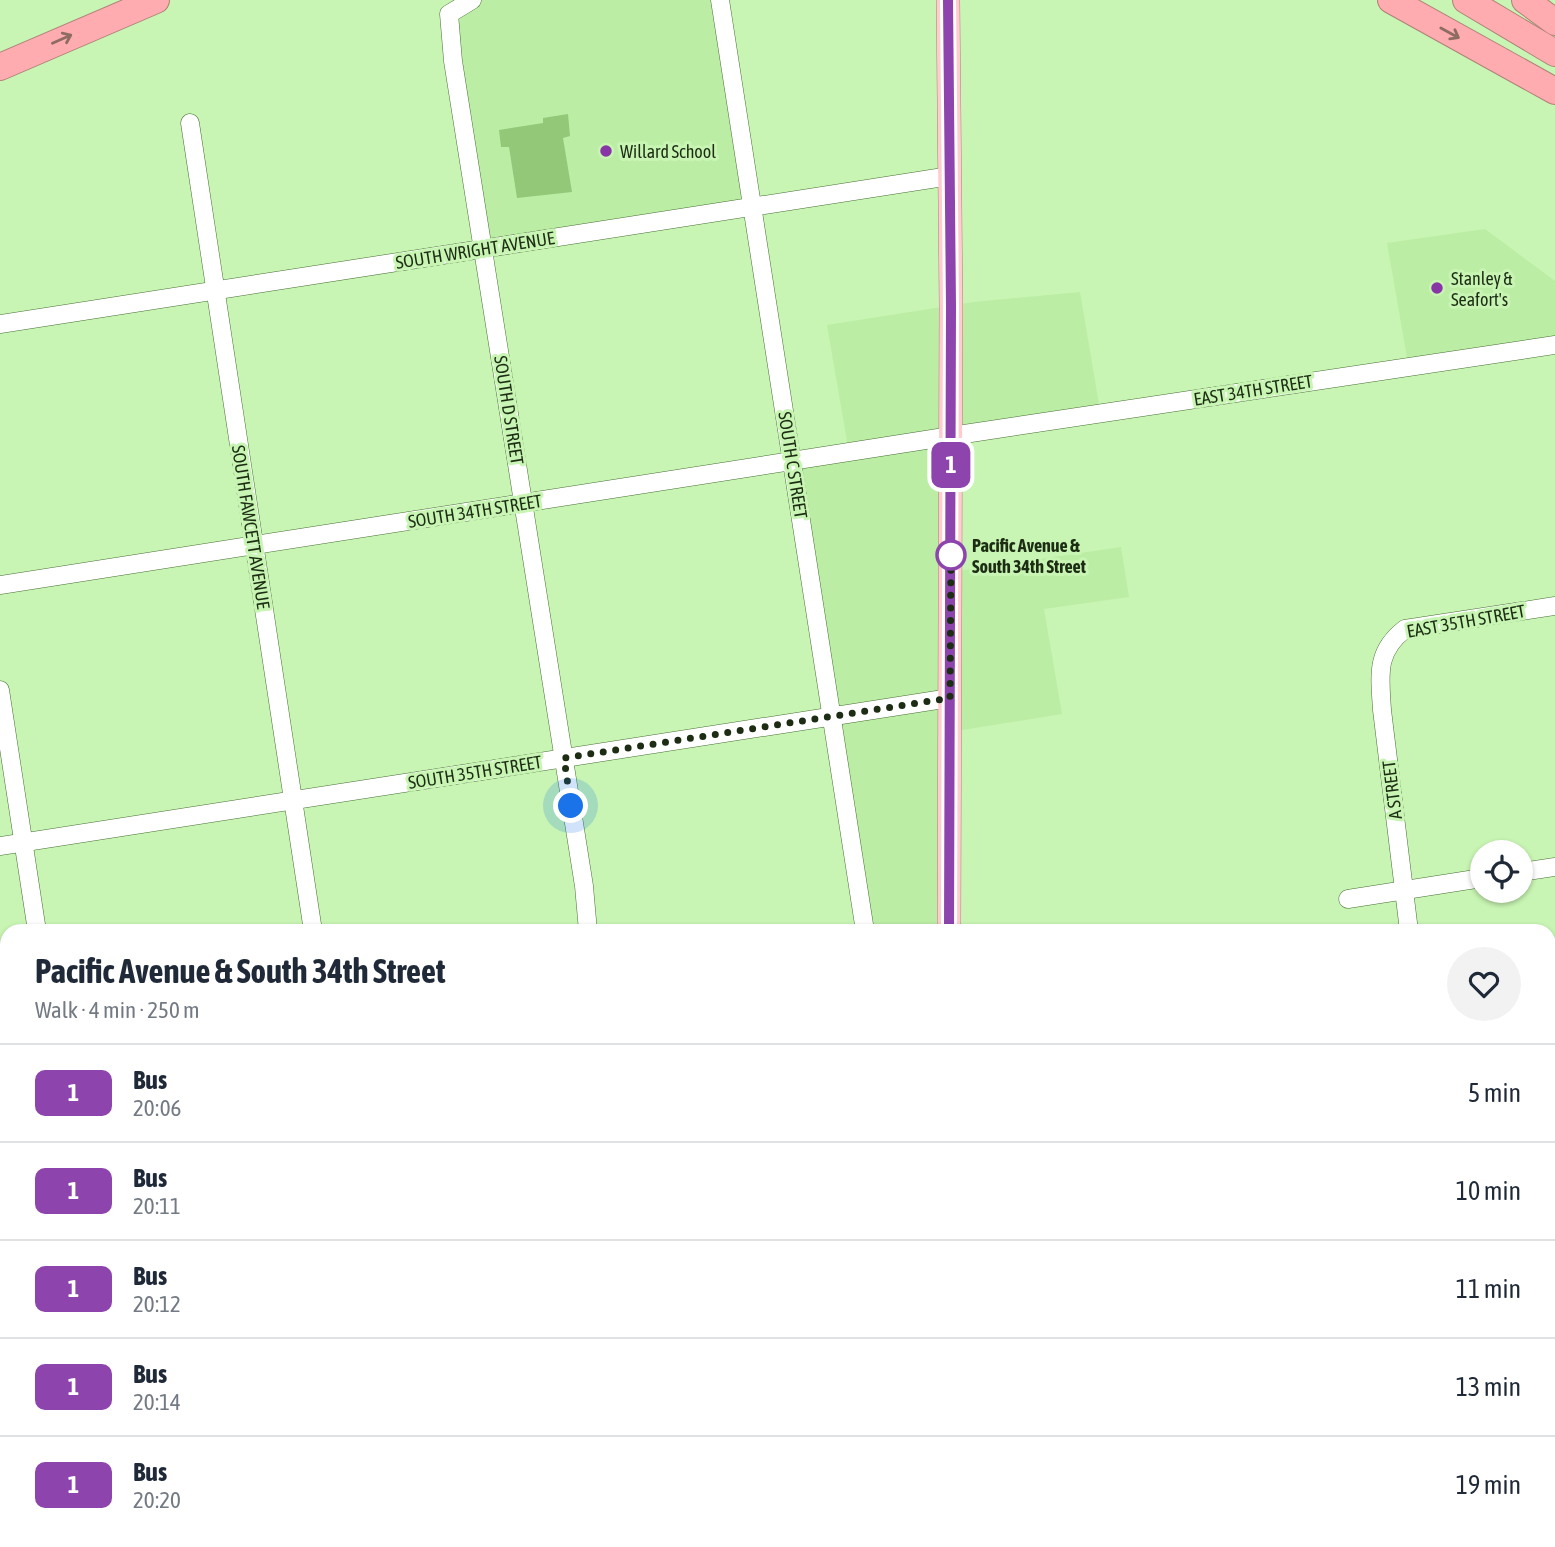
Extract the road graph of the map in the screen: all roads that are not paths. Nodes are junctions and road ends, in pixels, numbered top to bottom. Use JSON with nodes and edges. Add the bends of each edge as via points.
{"nodes":[{"id":1,"x":156,"y":0,"type":"edge"},
{"id":2,"x":472,"y":0,"type":"edge"},
{"id":3,"x":720,"y":0,"type":"edge"},
{"id":4,"x":948,"y":0,"type":"edge"},
{"id":5,"x":1391,"y":0,"type":"edge"},
{"id":6,"x":1466,"y":0,"type":"edge"},
{"id":7,"x":1525,"y":0,"type":"edge"},
{"id":8,"x":1555,"y":22,"type":"edge"},
{"id":9,"x":1555,"y":53,"type":"edge"},
{"id":10,"x":0,"y":67,"type":"edge"},
{"id":11,"x":1555,"y":91,"type":"edge"},
{"id":12,"x":190,"y":122,"type":"dead end"},
{"id":13,"x":950,"y":176,"type":"junction"},
{"id":14,"x":753,"y":207,"type":"junction"},
{"id":15,"x":484,"y":248,"type":"junction"},
{"id":16,"x":215,"y":290,"type":"junction"},
{"id":17,"x":0,"y":324,"type":"edge"},
{"id":18,"x":1555,"y":345,"type":"edge"},
{"id":19,"x":951,"y":436,"type":"junction"},
{"id":20,"x":792,"y":461,"type":"junction"},
{"id":21,"x":524,"y":503,"type":"junction"},
{"id":22,"x":254,"y":545,"type":"junction"},
{"id":23,"x":0,"y":585,"type":"edge"},
{"id":24,"x":1555,"y":606,"type":"edge"},
{"id":25,"x":1385,"y":649,"type":"joint"},
{"id":26,"x":0,"y":690,"type":"edge"},
{"id":27,"x":950,"y":698,"type":"junction"},
{"id":28,"x":832,"y":717,"type":"junction"},
{"id":29,"x":564,"y":758,"type":"junction"},
{"id":30,"x":293,"y":801,"type":"junction"},
{"id":31,"x":23,"y":842,"type":"junction"},
{"id":32,"x":0,"y":846,"type":"edge"},
{"id":33,"x":1555,"y":867,"type":"edge"},
{"id":34,"x":1533,"y":870,"type":"edge"},
{"id":35,"x":1470,"y":880,"type":"edge"},
{"id":36,"x":1404,"y":890,"type":"junction"},
{"id":37,"x":1348,"y":899,"type":"dead end"},
{"id":38,"x":36,"y":924,"type":"edge"},
{"id":39,"x":312,"y":924,"type":"edge"},
{"id":40,"x":587,"y":924,"type":"edge"},
{"id":41,"x":864,"y":924,"type":"edge"},
{"id":42,"x":949,"y":924,"type":"edge"},
{"id":43,"x":1408,"y":924,"type":"edge"}],
"edges":[{"from":10,"to":1,"type":"highway","one_way":true},
{"from":2,"to":15,"type":"street","name":"SOUTH D STREET","via":[[449,14]]},
{"from":3,"to":14,"type":"street","name":"SOUTH C STREET"},
{"from":4,"to":13,"type":"main road"},
{"from":5,"to":11,"type":"highway","one_way":true},
{"from":6,"to":9,"type":"highway"},
{"from":7,"to":8,"type":"highway"},
{"from":12,"to":16,"type":"street","name":"SOUTH FAWCETT AVENUE"},
{"from":13,"to":14,"type":"street","name":"SOUTH WRIGHT AVENUE"},
{"from":13,"to":19,"type":"main road"},
{"from":14,"to":15,"type":"street","name":"SOUTH WRIGHT AVENUE"},
{"from":14,"to":20,"type":"street","name":"SOUTH C STREET"},
{"from":15,"to":16,"type":"street","name":"SOUTH WRIGHT AVENUE"},
{"from":15,"to":21,"type":"street","name":"SOUTH D STREET"},
{"from":16,"to":17,"type":"street","name":"SOUTH WRIGHT AVENUE"},
{"from":16,"to":22,"type":"street","name":"SOUTH FAWCETT AVENUE"},
{"from":18,"to":19,"type":"street","name":"EAST 34TH STREET"},
{"from":19,"to":20,"type":"street","name":"SOUTH 34TH STREET"},
{"from":19,"to":27,"type":"main road"},
{"from":20,"to":21,"type":"street","name":"SOUTH 34TH STREET"},
{"from":20,"to":28,"type":"street","name":"SOUTH C STREET"},
{"from":21,"to":22,"type":"street","name":"SOUTH 34TH STREET"},
{"from":21,"to":29,"type":"street","name":"SOUTH D STREET"},
{"from":22,"to":23,"type":"street","name":"SOUTH 34TH STREET"},
{"from":22,"to":30,"type":"street","name":"SOUTH FAWCETT AVENUE"},
{"from":24,"to":25,"type":"street","name":"EAST 35TH STREET","via":[[1405,629]]},
{"from":25,"to":36,"type":"street","name":"A STREET","via":[[1381,699]]},
{"from":26,"to":31,"type":"street"},
{"from":27,"to":28,"type":"street","name":"SOUTH 35TH STREET"},
{"from":27,"to":42,"type":"main road"},
{"from":28,"to":29,"type":"street","name":"SOUTH 35TH STREET"},
{"from":28,"to":41,"type":"street","name":"SOUTH C STREET"},
{"from":29,"to":30,"type":"street","name":"SOUTH 35TH STREET"},
{"from":29,"to":40,"type":"street","name":"SOUTH D STREET"},
{"from":30,"to":31,"type":"street","name":"SOUTH 35TH STREET"},
{"from":30,"to":39,"type":"street","name":"SOUTH FAWCETT AVENUE"},
{"from":31,"to":32,"type":"street","name":"SOUTH 35TH STREET"},
{"from":31,"to":38,"type":"street"},
{"from":33,"to":34,"type":"street"},
{"from":35,"to":36,"type":"street"},
{"from":36,"to":37,"type":"street"},
{"from":36,"to":43,"type":"street","name":"A STREET"}]}
